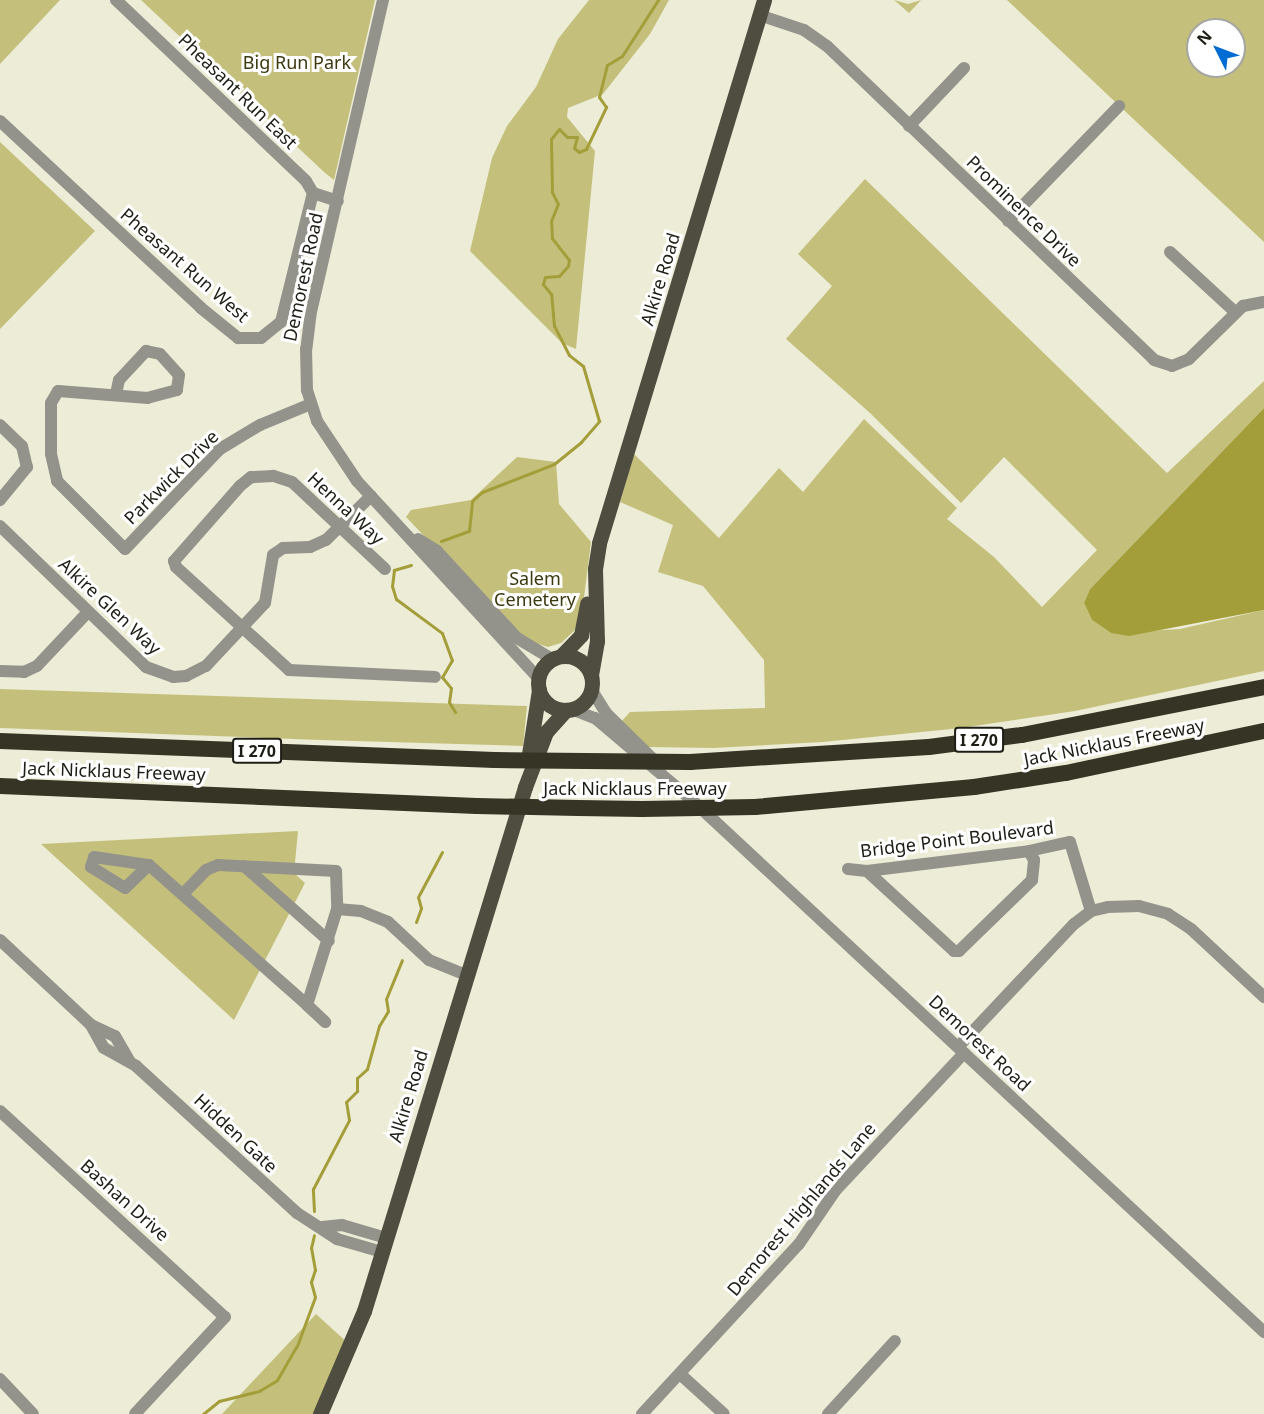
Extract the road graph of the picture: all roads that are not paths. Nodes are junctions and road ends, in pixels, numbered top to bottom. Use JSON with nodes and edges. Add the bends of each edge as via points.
{"nodes":[{"id":1,"x":116,"y":0,"type":"edge"},
{"id":2,"x":383,"y":0,"type":"edge"},
{"id":3,"x":762,"y":7,"type":"edge"},
{"id":4,"x":964,"y":68,"type":"dead end"},
{"id":5,"x":1119,"y":106,"type":"dead end"},
{"id":6,"x":0,"y":121,"type":"edge"},
{"id":7,"x":909,"y":126,"type":"junction"},
{"id":8,"x":313,"y":193,"type":"junction"},
{"id":9,"x":338,"y":201,"type":"junction"},
{"id":10,"x":1008,"y":221,"type":"junction"},
{"id":11,"x":1170,"y":252,"type":"dead end"},
{"id":12,"x":1264,"y":302,"type":"edge"},
{"id":13,"x":1235,"y":312,"type":"junction"},
{"id":14,"x":116,"y":394,"type":"junction"},
{"id":15,"x":311,"y":404,"type":"junction"},
{"id":16,"x":0,"y":425,"type":"edge"},
{"id":17,"x":371,"y":496,"type":"junction"},
{"id":18,"x":0,"y":500,"type":"edge"},
{"id":19,"x":0,"y":526,"type":"edge"},
{"id":20,"x":340,"y":527,"type":"junction"},
{"id":21,"x":408,"y":533,"type":"junction"},
{"id":22,"x":385,"y":569,"type":"dead end"},
{"id":23,"x":595,"y":569,"type":"junction"},
{"id":24,"x":88,"y":612,"type":"junction"},
{"id":25,"x":242,"y":628,"type":"junction"},
{"id":26,"x":557,"y":658,"type":"junction"},
{"id":27,"x":0,"y":671,"type":"edge"},
{"id":28,"x":435,"y":677,"type":"dead end"},
{"id":29,"x":591,"y":682,"type":"junction"},
{"id":30,"x":538,"y":684,"type":"junction"},
{"id":31,"x":1264,"y":687,"type":"edge"},
{"id":32,"x":568,"y":710,"type":"junction"},
{"id":33,"x":1264,"y":731,"type":"edge"},
{"id":34,"x":0,"y":741,"type":"edge"},
{"id":35,"x":670,"y":781,"type":"junction"},
{"id":36,"x":0,"y":786,"type":"edge"},
{"id":37,"x":525,"y":787,"type":"junction"},
{"id":38,"x":1029,"y":851,"type":"junction"},
{"id":39,"x":149,"y":865,"type":"dead end"},
{"id":40,"x":244,"y":866,"type":"junction"},
{"id":41,"x":848,"y":869,"type":"dead end"},
{"id":42,"x":867,"y":871,"type":"junction"},
{"id":43,"x":183,"y":894,"type":"junction"},
{"id":44,"x":337,"y":909,"type":"junction"},
{"id":45,"x":1091,"y":911,"type":"junction"},
{"id":46,"x":0,"y":940,"type":"edge"},
{"id":47,"x":329,"y":941,"type":"junction"},
{"id":48,"x":466,"y":975,"type":"junction"},
{"id":49,"x":1264,"y":997,"type":"edge"},
{"id":50,"x":307,"y":1005,"type":"junction"},
{"id":51,"x":325,"y":1022,"type":"dead end"},
{"id":52,"x":961,"y":1050,"type":"junction"},
{"id":53,"x":0,"y":1111,"type":"edge"},
{"id":54,"x":384,"y":1245,"type":"junction"},
{"id":55,"x":1264,"y":1332,"type":"edge"},
{"id":56,"x":895,"y":1341,"type":"dead end"},
{"id":57,"x":680,"y":1374,"type":"junction"},
{"id":58,"x":0,"y":1378,"type":"edge"},
{"id":59,"x":33,"y":1414,"type":"edge"},
{"id":60,"x":135,"y":1414,"type":"edge"},
{"id":61,"x":320,"y":1414,"type":"edge"},
{"id":62,"x":642,"y":1414,"type":"edge"},
{"id":63,"x":724,"y":1414,"type":"edge"},
{"id":64,"x":828,"y":1414,"type":"edge"}],
"edges":[{"from":1,"to":8,"type":"street","name":"Pheasant Run East","via":[[306,181]]},
{"from":2,"to":9,"type":"street","name":"Demorest Road"},
{"from":3,"to":7,"type":"street","name":"Prominence Drive","via":[[816,37]]},
{"from":3,"to":23,"type":"main road","name":"Alkire Road","via":[[599,543]]},
{"from":4,"to":7,"type":"street"},
{"from":5,"to":10,"type":"street"},
{"from":6,"to":8,"type":"street","name":"Pheasant Run West","via":[[238,338],[261,338],[281,322]]},
{"from":7,"to":10,"type":"street","name":"Prominence Drive"},
{"from":8,"to":9,"type":"street"},
{"from":9,"to":15,"type":"street","name":"Demorest Road","via":[[307,340],[306,373]]},
{"from":10,"to":13,"type":"street","name":"Prominence Drive","via":[[1147,355],[1163,364],[1172,366],[1189,359]]},
{"from":11,"to":13,"type":"street"},
{"from":12,"to":13,"type":"street","name":"Prominence Drive","via":[[1253,302]]},
{"from":14,"to":14,"type":"street","via":[[119,380],[146,351],[160,354],[179,375],[177,390],[170,394],[148,398]]},
{"from":14,"to":15,"type":"street","name":"Parkwick Drive","via":[[63,390],[55,394],[51,403],[51,454],[57,482],[125,549],[220,449],[260,425]]},
{"from":15,"to":17,"type":"street","name":"Demorest Road","via":[[335,453]]},
{"from":16,"to":18,"type":"street","via":[[22,446],[27,467]]},
{"from":17,"to":20,"type":"street","name":"Alkire Glen Way"},
{"from":17,"to":21,"type":"street","name":"Demorest Road"},
{"from":19,"to":24,"type":"street","name":"Alkire Glen Way"},
{"from":20,"to":22,"type":"street","name":"Henna Way"},
{"from":20,"to":25,"type":"street","name":"Alkire Glen Way","via":[[317,545],[283,548],[273,555],[265,603]]},
{"from":20,"to":25,"type":"street","name":"Henna Way","via":[[291,483],[273,476],[251,477],[174,561]]},
{"from":21,"to":26,"type":"street","name":"Demorest Road","via":[[437,551],[517,638]]},
{"from":21,"to":30,"type":"street","name":"Demorest Road"},
{"from":23,"to":26,"type":"main road","name":"Alkire Road","via":[[588,583],[584,630]]},
{"from":23,"to":29,"type":"main road","name":"Alkire Road","via":[[597,641]]},
{"from":24,"to":25,"type":"street","name":"Alkire Glen Way","via":[[146,667],[173,677],[197,673]]},
{"from":24,"to":27,"type":"street","via":[[37,666],[24,672]]},
{"from":25,"to":28,"type":"street","via":[[296,673]]},
{"from":26,"to":29,"type":"main road","via":[[579,659]]},
{"from":26,"to":30,"type":"main road"},
{"from":29,"to":32,"type":"main road","via":[[585,701]]},
{"from":29,"to":35,"type":"street","name":"Demorest Road","via":[[606,713]]},
{"from":30,"to":32,"type":"main road","via":[[550,706]]},
{"from":30,"to":37,"type":"main road","name":"Alkire Road"},
{"from":31,"to":34,"type":"highway","name":"Jack Nicklaus Freeway","number":"I 270","bridge":true,"via":[[1022,735],[848,755],[690,762],[495,760]]},
{"from":32,"to":35,"type":"street","name":"Demorest Road","via":[[595,718]]},
{"from":32,"to":37,"type":"main road","name":"Alkire Road","via":[[546,732]]},
{"from":33,"to":36,"type":"highway","name":"Jack Nicklaus Freeway","bridge":true,"via":[[1054,775],[755,807],[477,806]]},
{"from":35,"to":52,"type":"street","name":"Demorest Road"},
{"from":37,"to":48,"type":"main road","name":"Alkire Road"},
{"from":38,"to":42,"type":"street","name":"Bridge Point Boulevard"},
{"from":38,"to":42,"type":"street","via":[[1034,860],[1032,880],[960,951],[954,951]]},
{"from":38,"to":45,"type":"street","name":"Bridge Point Boulevard","via":[[1070,842]]},
{"from":39,"to":43,"type":"street"},
{"from":40,"to":43,"type":"street","via":[[218,865],[206,870]]},
{"from":40,"to":44,"type":"street","via":[[336,871]]},
{"from":40,"to":47,"type":"street"},
{"from":41,"to":42,"type":"street","name":"Bridge Point Boulevard"},
{"from":43,"to":50,"type":"street"},
{"from":44,"to":47,"type":"street"},
{"from":44,"to":48,"type":"street","via":[[360,911],[388,922],[429,960]]},
{"from":45,"to":49,"type":"street","via":[[1125,905],[1168,915],[1191,929]]},
{"from":45,"to":52,"type":"street","name":"Demorest Highlands Lane","via":[[1061,937]]},
{"from":46,"to":54,"type":"street","name":"Hidden Gate","via":[[92,1025],[116,1036],[129,1060],[297,1213],[322,1227],[342,1225]]},
{"from":47,"to":50,"type":"street"},
{"from":48,"to":54,"type":"main road","name":"Alkire Road"},
{"from":50,"to":51,"type":"street"},
{"from":52,"to":55,"type":"street","name":"Demorest Road"},
{"from":52,"to":57,"type":"street","name":"Demorest Highlands Lane","via":[[835,1191],[799,1244]]},
{"from":53,"to":60,"type":"street","name":"Bashan Drive","via":[[225,1317]]},
{"from":54,"to":61,"type":"main road","name":"Alkire Road","via":[[359,1325]]},
{"from":56,"to":64,"type":"street"},
{"from":57,"to":62,"type":"street","name":"Demorest Highlands Lane"},
{"from":57,"to":63,"type":"street"},
{"from":58,"to":59,"type":"street"}]}
